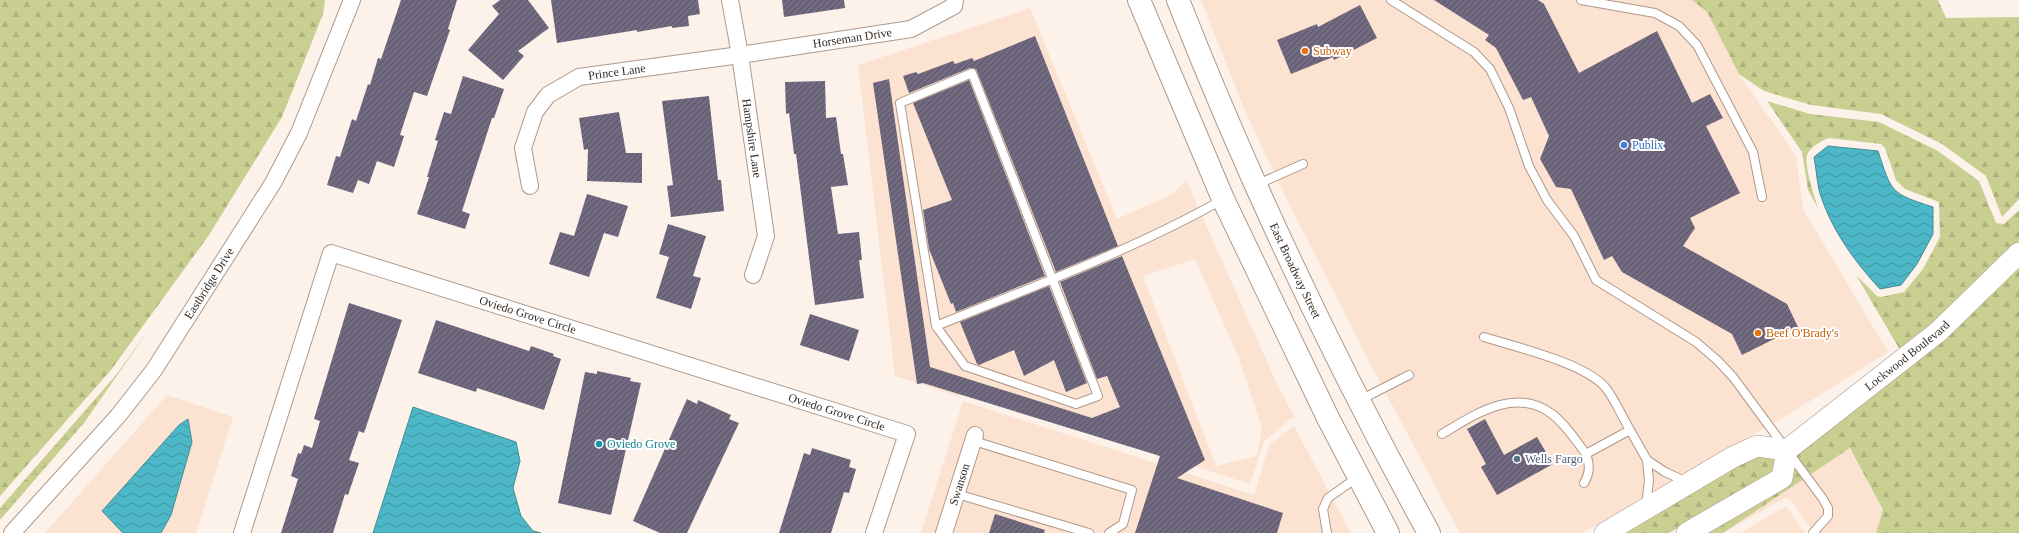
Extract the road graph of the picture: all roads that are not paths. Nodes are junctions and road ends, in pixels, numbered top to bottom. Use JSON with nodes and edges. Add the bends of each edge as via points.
{"nodes":[{"id":1,"x":352,"y":0,"type":"edge"},
{"id":2,"x":730,"y":0,"type":"edge"},
{"id":3,"x":955,"y":0,"type":"edge"},
{"id":4,"x":1139,"y":0,"type":"edge"},
{"id":5,"x":1178,"y":0,"type":"edge"},
{"id":6,"x":1391,"y":0,"type":"edge"},
{"id":7,"x":1582,"y":0,"type":"edge"},
{"id":8,"x":740,"y":55,"type":"junction"},
{"id":9,"x":1303,"y":164,"type":"dead end"},
{"id":10,"x":1255,"y":185,"type":"junction"},
{"id":11,"x":530,"y":186,"type":"dead end"},
{"id":12,"x":1762,"y":197,"type":"dead end"},
{"id":13,"x":1223,"y":200,"type":"junction"},
{"id":14,"x":2019,"y":253,"type":"edge"},
{"id":15,"x":753,"y":275,"type":"dead end"},
{"id":16,"x":1051,"y":278,"type":"junction"},
{"id":17,"x":936,"y":326,"type":"junction"},
{"id":18,"x":1484,"y":337,"type":"dead end"},
{"id":19,"x":1409,"y":375,"type":"dead end"},
{"id":20,"x":1359,"y":401,"type":"junction"},
{"id":21,"x":1630,"y":430,"type":"junction"},
{"id":22,"x":1442,"y":434,"type":"dead end"},
{"id":23,"x":975,"y":438,"type":"joint"},
{"id":24,"x":1787,"y":450,"type":"junction"},
{"id":25,"x":1586,"y":454,"type":"junction"},
{"id":26,"x":1647,"y":460,"type":"junction"},
{"id":27,"x":1358,"y":476,"type":"junction"},
{"id":28,"x":1584,"y":483,"type":"dead end"},
{"id":29,"x":1689,"y":483,"type":"junction"},
{"id":30,"x":956,"y":494,"type":"junction"},
{"id":31,"x":1645,"y":509,"type":"junction"},
{"id":32,"x":1326,"y":522,"type":"junction"},
{"id":33,"x":12,"y":533,"type":"edge"},
{"id":34,"x":242,"y":533,"type":"edge"},
{"id":35,"x":874,"y":533,"type":"edge"},
{"id":36,"x":944,"y":533,"type":"edge"},
{"id":37,"x":1089,"y":533,"type":"edge"},
{"id":38,"x":1109,"y":533,"type":"edge"},
{"id":39,"x":1328,"y":533,"type":"edge"},
{"id":40,"x":1332,"y":533,"type":"edge"},
{"id":41,"x":1388,"y":533,"type":"edge"},
{"id":42,"x":1429,"y":533,"type":"edge"},
{"id":43,"x":1605,"y":533,"type":"edge"},
{"id":44,"x":1687,"y":533,"type":"edge"},
{"id":45,"x":1813,"y":533,"type":"edge"}],
"edges":[{"from":1,"to":33,"type":"street","name":"Eastbridge Drive","via":[[299,132],[273,183],[158,363],[118,416]]},
{"from":2,"to":8,"type":"street","name":"Hampshire Lane"},
{"from":3,"to":8,"type":"street","name":"Horseman Drive","via":[[954,6],[912,29]]},
{"from":4,"to":13,"type":"main road"},
{"from":5,"to":10,"type":"main road","name":"East Broadway Street"},
{"from":6,"to":24,"type":"lane","via":[[1474,52],[1490,69],[1509,108],[1529,166],[1547,200],[1574,236],[1596,280],[1696,342],[1717,360],[1733,377]]},
{"from":7,"to":12,"type":"lane","via":[[1655,13],[1679,26],[1697,44],[1752,152]]},
{"from":8,"to":11,"type":"street","name":"Prince Lane","via":[[579,77],[548,95],[535,112],[523,148]]},
{"from":8,"to":15,"type":"street","name":"Hampshire Lane","via":[[766,236]]},
{"from":9,"to":10,"type":"lane"},
{"from":10,"to":13,"type":"main road"},
{"from":10,"to":20,"type":"main road","name":"East Broadway Street"},
{"from":13,"to":16,"type":"lane","via":[[1190,218]]},
{"from":13,"to":27,"type":"main road","via":[[1276,313]]},
{"from":14,"to":24,"type":"street","name":"Lockwood Boulevard","via":[[1938,332]]},
{"from":16,"to":17,"type":"lane"},
{"from":16,"to":17,"type":"lane","via":[[1098,396],[1076,404],[966,366]]},
{"from":16,"to":17,"type":"lane","via":[[972,73],[907,100],[900,103]]},
{"from":18,"to":21,"type":"lane","via":[[1554,360],[1592,377],[1605,387]]},
{"from":19,"to":20,"type":"lane"},
{"from":20,"to":42,"type":"main road","name":"East Broadway Street"},
{"from":21,"to":25,"type":"lane"},
{"from":21,"to":26,"type":"lane"},
{"from":22,"to":25,"type":"lane","via":[[1497,405],[1516,402],[1533,404],[1552,414]]},
{"from":23,"to":30,"type":"street","name":"Swanson"},
{"from":23,"to":38,"type":"lane","via":[[1132,490],[1123,524]]},
{"from":24,"to":29,"type":"street","via":[[1757,446]]},
{"from":24,"to":44,"type":"street","via":[[1782,478]]},
{"from":24,"to":45,"type":"lane","via":[[1828,508],[1828,516]]},
{"from":25,"to":28,"type":"lane","via":[[1589,474]]},
{"from":26,"to":29,"type":"lane"},
{"from":26,"to":31,"type":"lane","via":[[1649,480]]},
{"from":27,"to":32,"type":"lane","via":[[1328,498],[1323,510]]},
{"from":27,"to":41,"type":"main road"},
{"from":29,"to":31,"type":"street"},
{"from":30,"to":36,"type":"street","name":"Swanson"},
{"from":30,"to":37,"type":"lane"},
{"from":31,"to":43,"type":"street"},
{"from":32,"to":39,"type":"lane"},
{"from":32,"to":40,"type":"lane"},
{"from":34,"to":35,"type":"street","name":"Oviedo Grove Circle","via":[[331,253],[907,434]]}]}
